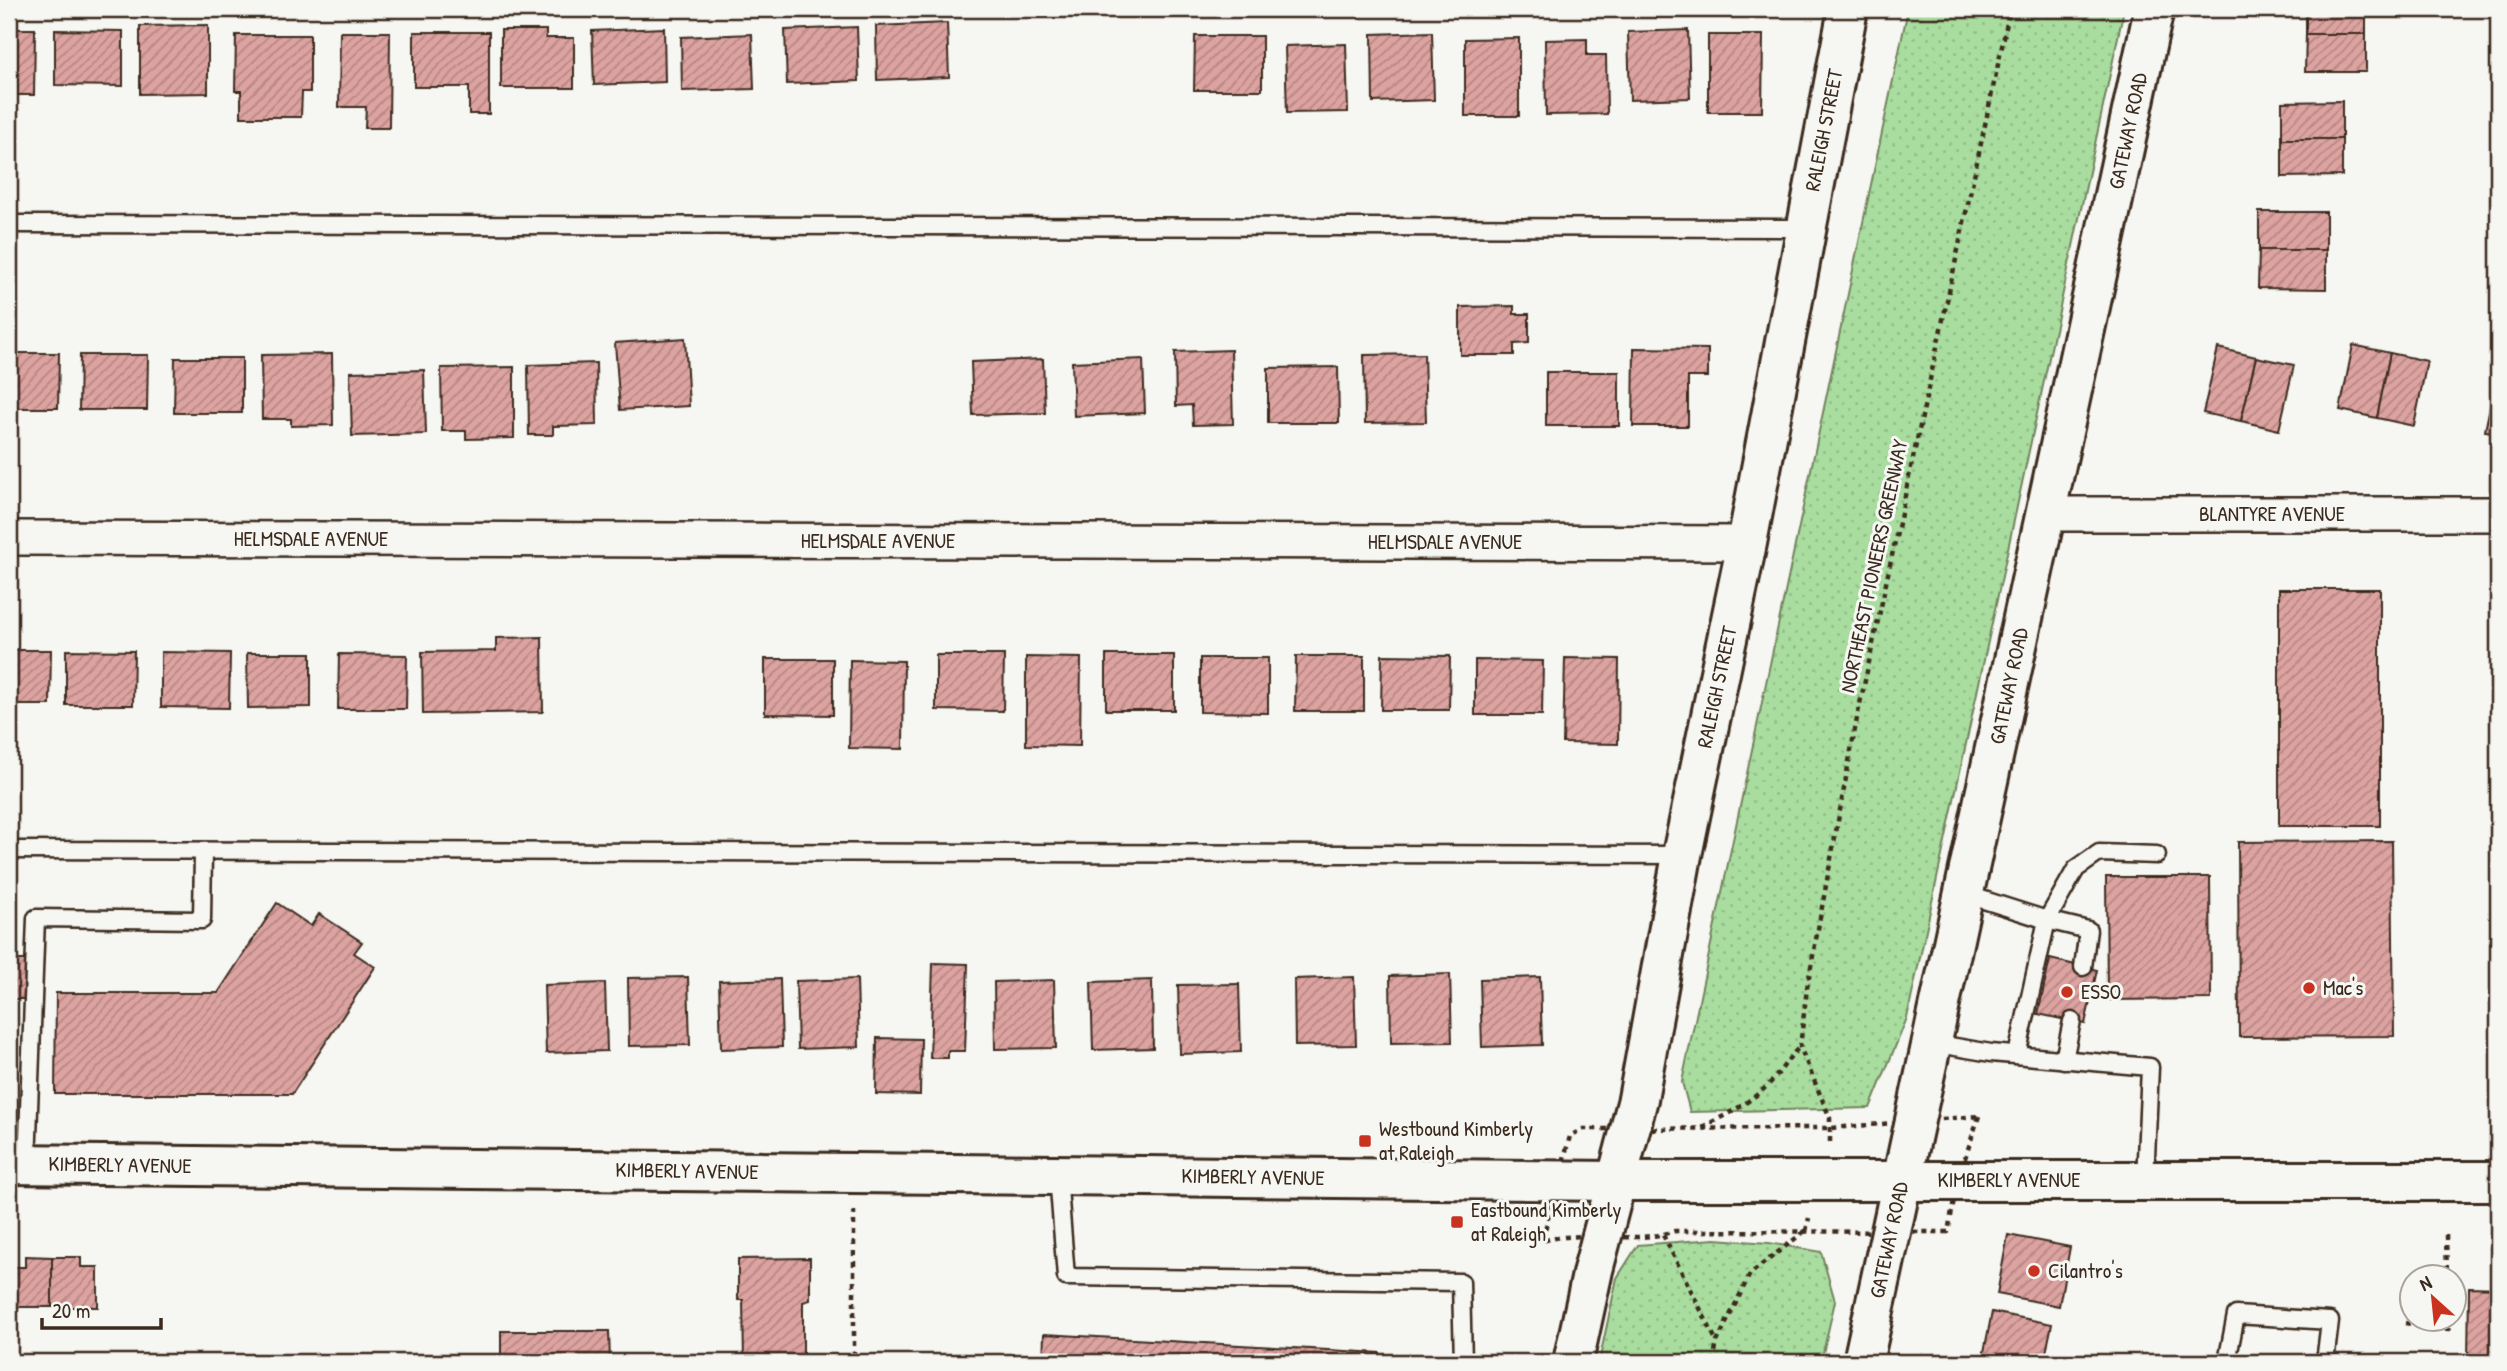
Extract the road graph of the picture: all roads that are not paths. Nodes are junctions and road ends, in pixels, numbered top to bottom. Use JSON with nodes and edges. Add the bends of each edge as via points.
{"nodes":[{"id":1,"x":1848,"y":9,"type":"edge"},
{"id":2,"x":2154,"y":9,"type":"edge"},
{"id":3,"x":9,"y":224,"type":"edge"},
{"id":4,"x":1806,"y":228,"type":"junction"},
{"id":5,"x":2045,"y":514,"type":"junction"},
{"id":6,"x":2498,"y":514,"type":"edge"},
{"id":7,"x":9,"y":538,"type":"edge"},
{"id":8,"x":1747,"y":543,"type":"junction"},
{"id":9,"x":9,"y":850,"type":"edge"},
{"id":10,"x":203,"y":851,"type":"junction"},
{"id":11,"x":1682,"y":855,"type":"junction"},
{"id":12,"x":2157,"y":855,"type":"dead end"},
{"id":13,"x":1965,"y":894,"type":"junction"},
{"id":14,"x":2047,"y":920,"type":"junction"},
{"id":15,"x":2083,"y":967,"type":"dead end"},
{"id":16,"x":2072,"y":1021,"type":"dead end"},
{"id":17,"x":1933,"y":1043,"type":"junction"},
{"id":18,"x":2017,"y":1055,"type":"junction"},
{"id":19,"x":2064,"y":1060,"type":"junction"},
{"id":20,"x":18,"y":1164,"type":"edge"},
{"id":21,"x":1058,"y":1175,"type":"junction"},
{"id":22,"x":1901,"y":1180,"type":"junction"},
{"id":23,"x":2145,"y":1180,"type":"junction"},
{"id":24,"x":1616,"y":1181,"type":"junction"},
{"id":25,"x":2498,"y":1181,"type":"edge"},
{"id":26,"x":1463,"y":1362,"type":"edge"},
{"id":27,"x":1573,"y":1362,"type":"edge"},
{"id":28,"x":1863,"y":1362,"type":"edge"},
{"id":29,"x":2227,"y":1362,"type":"edge"},
{"id":30,"x":2325,"y":1362,"type":"edge"}],
"edges":[{"from":1,"to":4,"type":"street","name":"RALEIGH STREET"},
{"from":2,"to":5,"type":"street","name":"GATEWAY ROAD"},
{"from":3,"to":4,"type":"lane"},
{"from":4,"to":8,"type":"street","name":"RALEIGH STREET"},
{"from":5,"to":6,"type":"street","name":"BLANTYRE AVENUE"},
{"from":5,"to":13,"type":"street","name":"GATEWAY ROAD"},
{"from":7,"to":8,"type":"street","name":"HELMSDALE AVENUE"},
{"from":8,"to":11,"type":"street","name":"RALEIGH STREET"},
{"from":9,"to":10,"type":"lane"},
{"from":10,"to":11,"type":"lane"},
{"from":10,"to":20,"type":"lane","via":[[202,920],[36,918]]},
{"from":11,"to":24,"type":"street","name":"RALEIGH STREET","via":[[1638,1099]]},
{"from":12,"to":14,"type":"lane","via":[[2099,853],[2076,869]]},
{"from":13,"to":14,"type":"lane"},
{"from":13,"to":17,"type":"street","name":"GATEWAY ROAD"},
{"from":14,"to":15,"type":"lane","via":[[2088,930]]},
{"from":14,"to":18,"type":"lane"},
{"from":16,"to":19,"type":"lane"},
{"from":17,"to":18,"type":"lane"},
{"from":17,"to":22,"type":"street","name":"GATEWAY ROAD"},
{"from":18,"to":19,"type":"lane"},
{"from":19,"to":23,"type":"lane","via":[[2150,1067]]},
{"from":20,"to":21,"type":"street","name":"KIMBERLY AVENUE"},
{"from":21,"to":24,"type":"street","name":"KIMBERLY AVENUE"},
{"from":21,"to":26,"type":"lane","via":[[1066,1277],[1461,1282]]},
{"from":22,"to":23,"type":"street","name":"KIMBERLY AVENUE"},
{"from":22,"to":24,"type":"street","name":"KIMBERLY AVENUE"},
{"from":22,"to":28,"type":"street","name":"GATEWAY ROAD"},
{"from":23,"to":25,"type":"street","name":"KIMBERLY AVENUE"},
{"from":24,"to":27,"type":"street","name":"RALEIGH STREET"},
{"from":29,"to":30,"type":"lane","via":[[2236,1315],[2330,1321]]}]}
